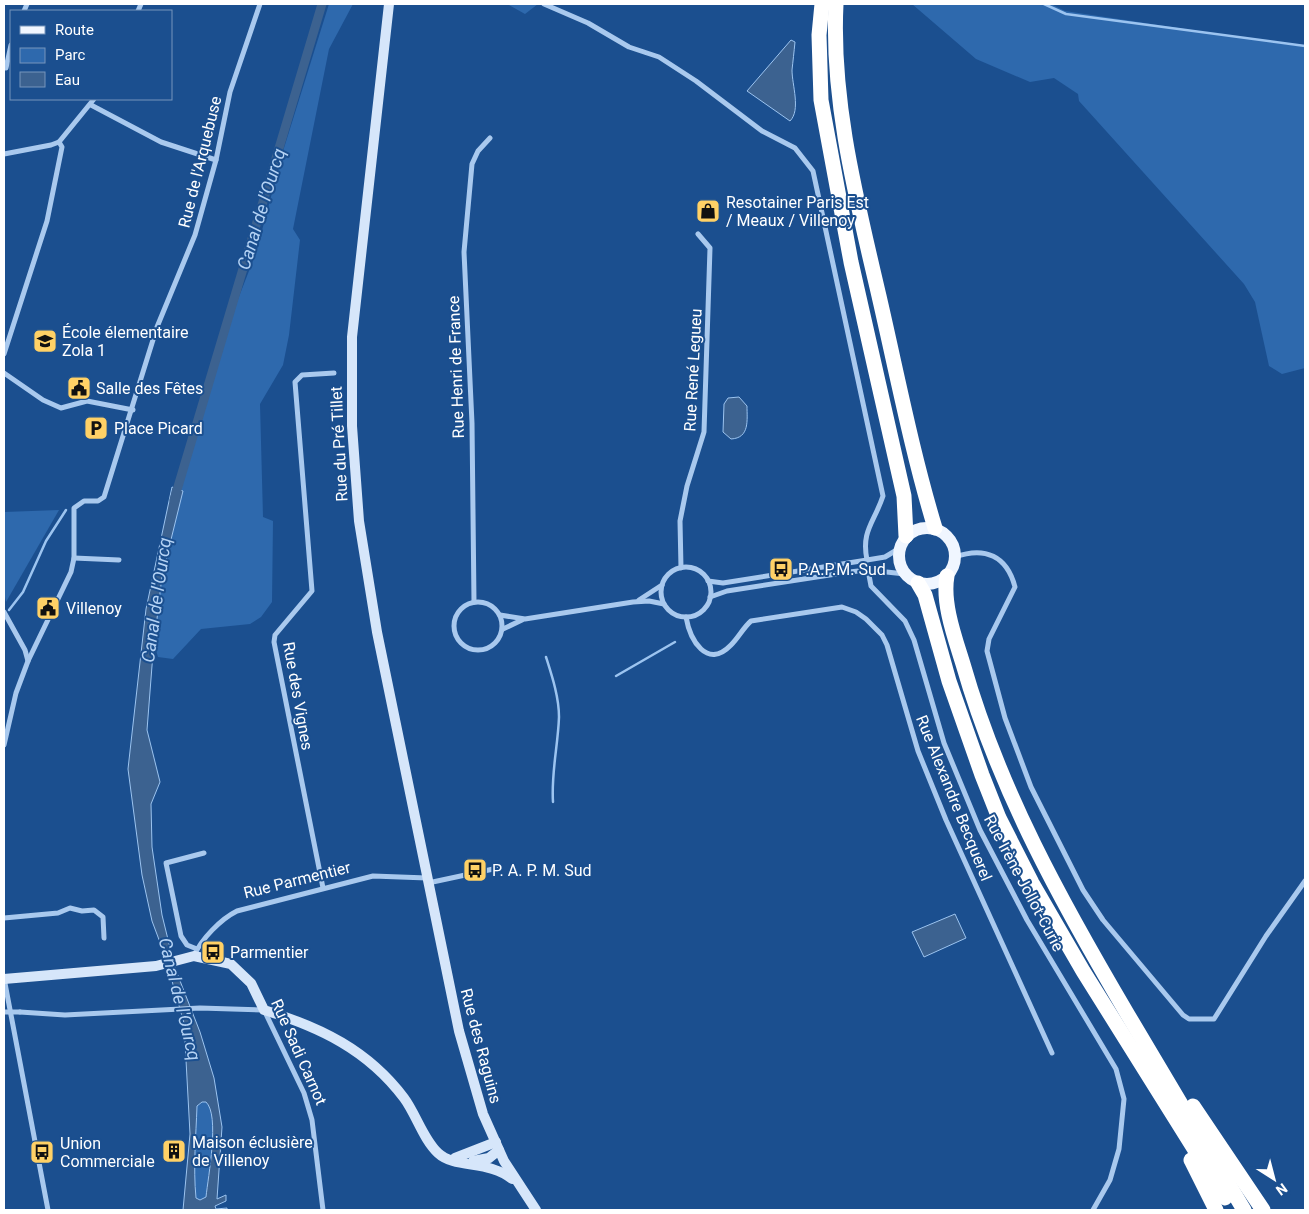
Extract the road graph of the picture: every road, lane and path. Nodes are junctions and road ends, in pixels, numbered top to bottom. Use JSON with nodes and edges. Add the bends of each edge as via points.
{"nodes":[{"id":1,"x":260,"y":4,"type":"edge"},
{"id":2,"x":389,"y":4,"type":"edge"},
{"id":3,"x":544,"y":4,"type":"edge"},
{"id":4,"x":822,"y":4,"type":"edge"},
{"id":5,"x":836,"y":4,"type":"edge"},
{"id":6,"x":10,"y":50,"type":"edge"},
{"id":7,"x":6,"y":68,"type":"dead end"},
{"id":8,"x":94,"y":100,"type":"edge"},
{"id":9,"x":91,"y":105,"type":"junction"},
{"id":10,"x":490,"y":138,"type":"dead end"},
{"id":11,"x":59,"y":142,"type":"junction"},
{"id":12,"x":4,"y":154,"type":"edge"},
{"id":13,"x":216,"y":160,"type":"junction"},
{"id":14,"x":698,"y":234,"type":"dead end"},
{"id":15,"x":4,"y":354,"type":"edge"},
{"id":16,"x":334,"y":372,"type":"dead end"},
{"id":17,"x":4,"y":373,"type":"edge"},
{"id":18,"x":133,"y":410,"type":"junction"},
{"id":19,"x":934,"y":528,"type":"junction"},
{"id":20,"x":903,"y":542,"type":"junction"},
{"id":21,"x":955,"y":557,"type":"junction"},
{"id":22,"x":74,"y":558,"type":"junction"},
{"id":23,"x":119,"y":560,"type":"dead end"},
{"id":24,"x":866,"y":560,"type":"junction"},
{"id":25,"x":681,"y":568,"type":"junction"},
{"id":26,"x":868,"y":570,"type":"junction"},
{"id":27,"x":905,"y":574,"type":"junction"},
{"id":28,"x":947,"y":576,"type":"junction"},
{"id":29,"x":708,"y":582,"type":"junction"},
{"id":30,"x":918,"y":583,"type":"junction"},
{"id":31,"x":662,"y":585,"type":"junction"},
{"id":32,"x":710,"y":598,"type":"junction"},
{"id":33,"x":474,"y":602,"type":"junction"},
{"id":34,"x":633,"y":602,"type":"junction"},
{"id":35,"x":664,"y":604,"type":"junction"},
{"id":36,"x":4,"y":612,"type":"edge"},
{"id":37,"x":500,"y":615,"type":"junction"},
{"id":38,"x":686,"y":617,"type":"junction"},
{"id":39,"x":525,"y":619,"type":"junction"},
{"id":40,"x":502,"y":629,"type":"junction"},
{"id":41,"x":28,"y":661,"type":"junction"},
{"id":42,"x":4,"y":745,"type":"edge"},
{"id":43,"x":204,"y":853,"type":"dead end"},
{"id":44,"x":498,"y":868,"type":"dead end"},
{"id":45,"x":428,"y":880,"type":"junction"},
{"id":46,"x":1305,"y":881,"type":"edge"},
{"id":47,"x":323,"y":888,"type":"junction"},
{"id":48,"x":4,"y":918,"type":"edge"},
{"id":49,"x":104,"y":938,"type":"dead end"},
{"id":50,"x":192,"y":954,"type":"junction"},
{"id":51,"x":4,"y":978,"type":"edge"},
{"id":52,"x":264,"y":1010,"type":"junction"},
{"id":53,"x":4,"y":1012,"type":"edge"},
{"id":54,"x":1146,"y":1046,"type":"junction"},
{"id":55,"x":1052,"y":1053,"type":"dead end"},
{"id":56,"x":1176,"y":1119,"type":"junction"},
{"id":57,"x":498,"y":1146,"type":"junction"},
{"id":58,"x":449,"y":1159,"type":"junction"},
{"id":59,"x":462,"y":1162,"type":"junction"},
{"id":60,"x":519,"y":1185,"type":"junction"},
{"id":61,"x":48,"y":1210,"type":"edge"},
{"id":62,"x":323,"y":1210,"type":"edge"},
{"id":63,"x":536,"y":1210,"type":"edge"},
{"id":64,"x":1093,"y":1210,"type":"edge"},
{"id":65,"x":1216,"y":1210,"type":"edge"},
{"id":66,"x":1232,"y":1210,"type":"edge"},
{"id":67,"x":1244,"y":1210,"type":"edge"},
{"id":68,"x":1263,"y":1210,"type":"edge"}],
"edges":[{"from":1,"to":13,"type":"street","name":"Rue de l'Arquebuse","via":[[230,92]]},
{"from":2,"to":45,"type":"street","name":"Rue du Pré Tillet","via":[[354,306],[352,443],[368,583]]},
{"from":3,"to":24,"type":"street","via":[[588,23],[629,47],[659,57],[762,131],[795,148],[813,170],[883,496],[865,536]]},
{"from":4,"to":20,"type":"highway","via":[[819,35],[821,100],[849,252],[904,496]]},
{"from":5,"to":19,"type":"highway","via":[[838,77],[846,143],[914,453]]},
{"from":6,"to":7,"type":"street"},
{"from":8,"to":9,"type":"street"},
{"from":9,"to":11,"type":"street"},
{"from":9,"to":13,"type":"street","via":[[161,142]]},
{"from":10,"to":33,"type":"street","name":"Rue Henri de France","via":[[478,150],[472,164],[464,252],[472,423]]},
{"from":11,"to":12,"type":"street"},
{"from":11,"to":15,"type":"street","via":[[62,147],[46,221]]},
{"from":13,"to":18,"type":"street","name":"Rue de l'Arquebuse","via":[[195,235],[157,327]]},
{"from":14,"to":25,"type":"street","name":"Rue René Legueu","via":[[710,248],[707,391],[704,432],[680,521]]},
{"from":16,"to":47,"type":"street","name":"Rue des Vignes","via":[[302,375],[295,382],[312,591],[275,635],[274,642]]},
{"from":17,"to":18,"type":"street","via":[[43,400],[61,408],[86,401]]},
{"from":18,"to":22,"type":"street","via":[[104,497],[98,501],[84,501],[74,508]]},
{"from":19,"to":20,"type":"main road","via":[[919,528]]},
{"from":19,"to":21,"type":"main road","via":[[950,539]]},
{"from":20,"to":24,"type":"street","via":[[885,557]]},
{"from":20,"to":27,"type":"main road","via":[[900,566]]},
{"from":21,"to":28,"type":"main road"},
{"from":21,"to":46,"type":"street","via":[[970,552],[993,556],[1012,576],[1015,587],[989,639],[987,651],[1005,718],[1031,787],[1083,890],[1103,920],[1183,1015],[1190,1019],[1214,1019]]},
{"from":22,"to":23,"type":"street"},
{"from":22,"to":41,"type":"street","via":[[66,583]]},
{"from":24,"to":29,"type":"street","via":[[733,582]]},
{"from":25,"to":29,"type":"street","via":[[697,570]]},
{"from":25,"to":31,"type":"street","via":[[669,574]]},
{"from":26,"to":27,"type":"street"},
{"from":26,"to":32,"type":"street","via":[[734,590]]},
{"from":26,"to":64,"type":"street","name":"Rue Irène Jollot-Curie","via":[[871,586],[905,621],[914,640],[944,744],[980,830],[1027,920],[1116,1069],[1124,1099],[1120,1149],[1114,1171]]},
{"from":27,"to":30,"type":"main road"},
{"from":28,"to":30,"type":"main road","via":[[934,583]]},
{"from":28,"to":54,"type":"highway","via":[[950,612],[959,651],[1002,777],[1041,860]]},
{"from":29,"to":32,"type":"street"},
{"from":30,"to":56,"type":"highway","via":[[925,595],[965,727],[999,818],[1083,971]]},
{"from":31,"to":34,"type":"street"},
{"from":31,"to":35,"type":"street"},
{"from":32,"to":38,"type":"street","via":[[702,612]]},
{"from":33,"to":37,"type":"street","via":[[489,604]]},
{"from":33,"to":40,"type":"street","via":[[466,605],[456,617],[455,634],[459,641],[473,650],[482,650],[496,643]]},
{"from":34,"to":35,"type":"street"},
{"from":34,"to":39,"type":"street"},
{"from":35,"to":38,"type":"street","via":[[673,614]]},
{"from":36,"to":41,"type":"street"},
{"from":37,"to":39,"type":"street"},
{"from":37,"to":40,"type":"street"},
{"from":38,"to":55,"type":"street","name":"Rue Alexandre Becquerel","via":[[691,638],[699,649],[710,654],[721,653],[752,621],[842,607],[856,612],[882,636],[918,751],[946,820]]},
{"from":39,"to":40,"type":"street"},
{"from":41,"to":42,"type":"street","via":[[16,693]]},
{"from":43,"to":50,"type":"street","via":[[166,863],[181,936]]},
{"from":44,"to":45,"type":"street","name":"Rue Parmentier"},
{"from":45,"to":47,"type":"street","name":"Rue Parmentier","via":[[374,876]]},
{"from":45,"to":57,"type":"street","name":"Rue des Raguins","via":[[459,1031],[483,1114]]},
{"from":47,"to":50,"type":"street","name":"Rue Parmentier","via":[[230,914]]},
{"from":48,"to":49,"type":"street","via":[[58,913],[70,908],[94,910],[103,917]]},
{"from":50,"to":51,"type":"street","via":[[156,966]]},
{"from":50,"to":52,"type":"street","name":"Rue Sadi Carnot","via":[[231,964],[251,984]]},
{"from":51,"to":61,"type":"street"},
{"from":52,"to":53,"type":"street","bridge":true,"via":[[200,1008],[65,1015]]},
{"from":52,"to":58,"type":"street","via":[[315,1027],[364,1056],[405,1099],[432,1146]]},
{"from":52,"to":62,"type":"street","name":"Rue Sadi Carnot","via":[[300,1086],[312,1120]]},
{"from":54,"to":67,"type":"highway"},
{"from":54,"to":68,"type":"highway","via":[[1170,1071]]},
{"from":56,"to":65,"type":"highway","via":[[1187,1152]]},
{"from":56,"to":66,"type":"highway"},
{"from":57,"to":58,"type":"street"},
{"from":57,"to":59,"type":"street","via":[[488,1158]]},
{"from":57,"to":60,"type":"street","name":"Rue des Raguins"},
{"from":58,"to":59,"type":"street"},
{"from":59,"to":60,"type":"street","via":[[504,1172]]},
{"from":60,"to":63,"type":"street","name":"Rue des Raguins"}]}
